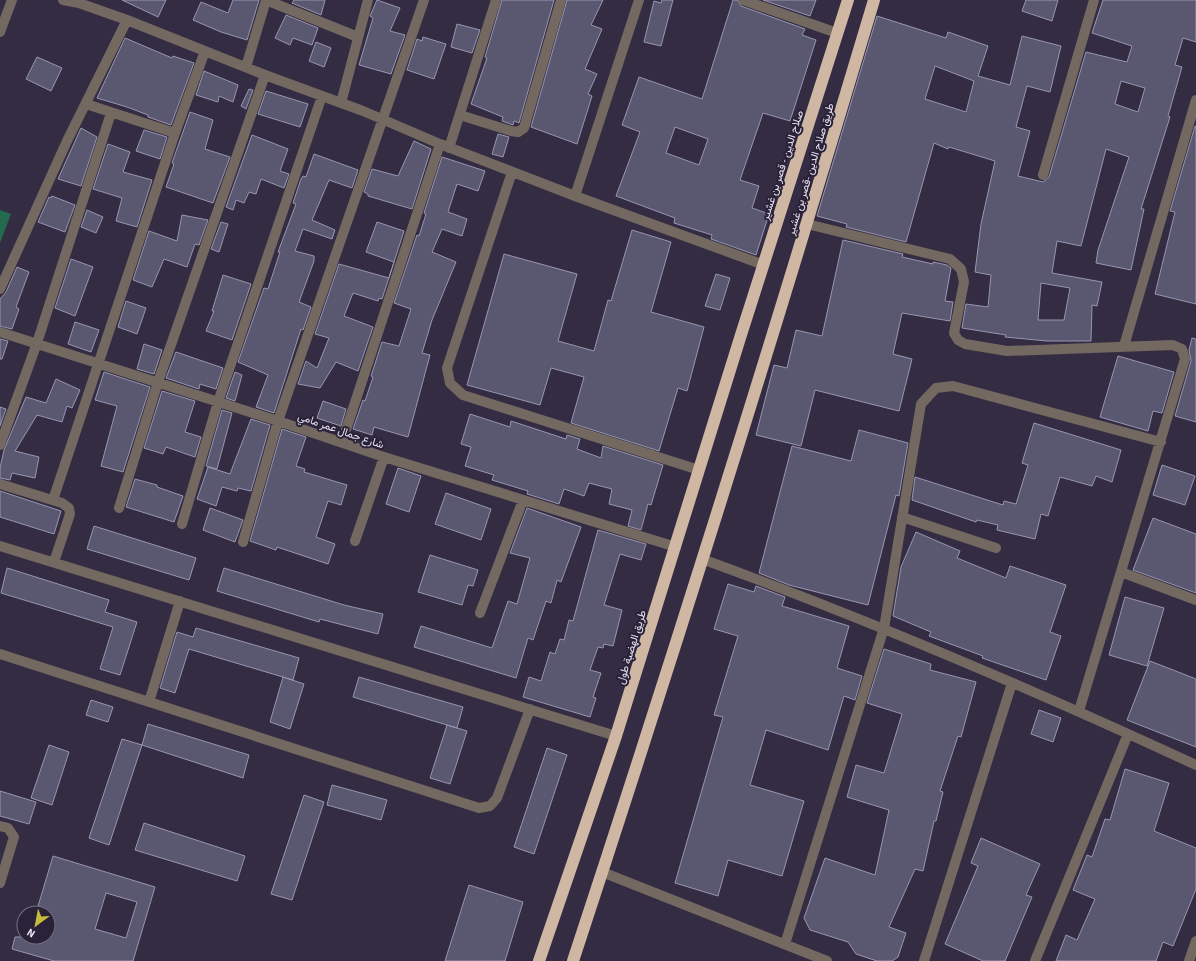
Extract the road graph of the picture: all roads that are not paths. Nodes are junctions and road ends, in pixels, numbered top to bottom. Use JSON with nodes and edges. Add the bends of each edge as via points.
{"nodes":[{"id":1,"x":12,"y":0,"type":"edge"},
{"id":2,"x":63,"y":0,"type":"edge"},
{"id":3,"x":266,"y":0,"type":"edge"},
{"id":4,"x":368,"y":0,"type":"edge"},
{"id":5,"x":424,"y":0,"type":"edge"},
{"id":6,"x":496,"y":0,"type":"edge"},
{"id":7,"x":561,"y":0,"type":"edge"},
{"id":8,"x":743,"y":0,"type":"edge"},
{"id":9,"x":848,"y":0,"type":"edge"},
{"id":10,"x":874,"y":0,"type":"edge"},
{"id":11,"x":1094,"y":0,"type":"edge"},
{"id":12,"x":637,"y":1,"type":"edge"},
{"id":13,"x":80,"y":2,"type":"edge"},
{"id":14,"x":127,"y":20,"type":"junction"},
{"id":15,"x":0,"y":32,"type":"edge"},
{"id":16,"x":837,"y":33,"type":"junction"},
{"id":17,"x":358,"y":37,"type":"junction"},
{"id":18,"x":204,"y":51,"type":"junction"},
{"id":19,"x":246,"y":67,"type":"junction"},
{"id":20,"x":264,"y":75,"type":"junction"},
{"id":21,"x":322,"y":96,"type":"junction"},
{"id":22,"x":1196,"y":100,"type":"edge"},
{"id":23,"x":341,"y":103,"type":"junction"},
{"id":24,"x":86,"y":104,"type":"junction"},
{"id":25,"x":111,"y":112,"type":"junction"},
{"id":26,"x":460,"y":115,"type":"junction"},
{"id":27,"x":383,"y":120,"type":"junction"},
{"id":28,"x":175,"y":133,"type":"junction"},
{"id":29,"x":445,"y":146,"type":"junction"},
{"id":30,"x":512,"y":172,"type":"junction"},
{"id":31,"x":1043,"y":175,"type":"dead end"},
{"id":32,"x":575,"y":196,"type":"junction"},
{"id":33,"x":807,"y":224,"type":"junction"},
{"id":34,"x":764,"y":265,"type":"junction"},
{"id":35,"x":0,"y":290,"type":"edge"},
{"id":36,"x":0,"y":332,"type":"edge"},
{"id":37,"x":740,"y":338,"type":"joint"},
{"id":38,"x":37,"y":343,"type":"junction"},
{"id":39,"x":1124,"y":346,"type":"junction"},
{"id":40,"x":98,"y":363,"type":"junction"},
{"id":41,"x":158,"y":382,"type":"junction"},
{"id":42,"x":218,"y":402,"type":"junction"},
{"id":43,"x":278,"y":421,"type":"junction"},
{"id":44,"x":342,"y":442,"type":"junction"},
{"id":45,"x":1161,"y":442,"type":"junction"},
{"id":46,"x":0,"y":445,"type":"edge"},
{"id":47,"x":384,"y":457,"type":"junction"},
{"id":48,"x":699,"y":470,"type":"junction"},
{"id":49,"x":0,"y":484,"type":"edge"},
{"id":50,"x":53,"y":500,"type":"junction"},
{"id":51,"x":523,"y":500,"type":"junction"},
{"id":52,"x":119,"y":508,"type":"dead end"},
{"id":53,"x":902,"y":517,"type":"junction"},
{"id":54,"x":182,"y":524,"type":"dead end"},
{"id":55,"x":355,"y":541,"type":"dead end"},
{"id":56,"x":243,"y":542,"type":"dead end"},
{"id":57,"x":0,"y":546,"type":"edge"},
{"id":58,"x":676,"y":547,"type":"junction"},
{"id":59,"x":996,"y":548,"type":"dead end"},
{"id":60,"x":702,"y":559,"type":"junction"},
{"id":61,"x":54,"y":562,"type":"junction"},
{"id":62,"x":1121,"y":572,"type":"junction"},
{"id":63,"x":1196,"y":600,"type":"edge"},
{"id":64,"x":180,"y":601,"type":"junction"},
{"id":65,"x":480,"y":613,"type":"dead end"},
{"id":66,"x":884,"y":628,"type":"junction"},
{"id":67,"x":0,"y":654,"type":"edge"},
{"id":68,"x":1012,"y":682,"type":"junction"},
{"id":69,"x":149,"y":702,"type":"junction"},
{"id":70,"x":530,"y":709,"type":"junction"},
{"id":71,"x":1079,"y":711,"type":"junction"},
{"id":72,"x":1128,"y":734,"type":"junction"},
{"id":73,"x":616,"y":736,"type":"junction"},
{"id":74,"x":1196,"y":765,"type":"edge"},
{"id":75,"x":0,"y":826,"type":"edge"},
{"id":76,"x":602,"y":872,"type":"junction"},
{"id":77,"x":0,"y":883,"type":"edge"},
{"id":78,"x":1196,"y":941,"type":"edge"},
{"id":79,"x":785,"y":944,"type":"junction"},
{"id":80,"x":539,"y":961,"type":"edge"},
{"id":81,"x":573,"y":961,"type":"edge"},
{"id":82,"x":827,"y":961,"type":"edge"},
{"id":83,"x":924,"y":961,"type":"edge"},
{"id":84,"x":1035,"y":961,"type":"edge"},
{"id":85,"x":1188,"y":961,"type":"edge"}],
"edges":[{"from":1,"to":15,"type":"street"},
{"from":2,"to":13,"type":"street"},
{"from":3,"to":17,"type":"street"},
{"from":3,"to":19,"type":"street"},
{"from":4,"to":17,"type":"street"},
{"from":5,"to":27,"type":"street"},
{"from":6,"to":26,"type":"street"},
{"from":7,"to":26,"type":"street","via":[[524,128],[518,132],[511,131]]},
{"from":8,"to":16,"type":"street"},
{"from":9,"to":16,"type":"highway","name":"صلاح الدين - قصر بن غشير"},
{"from":10,"to":33,"type":"highway","name":"طريق صلاح الدين -قصر بن غشير"},
{"from":11,"to":31,"type":"street"},
{"from":12,"to":32,"type":"street"},
{"from":13,"to":14,"type":"street"},
{"from":14,"to":18,"type":"street"},
{"from":14,"to":24,"type":"street"},
{"from":16,"to":34,"type":"highway","name":"صلاح الدين - قصر بن غشير"},
{"from":17,"to":23,"type":"street"},
{"from":18,"to":19,"type":"street"},
{"from":18,"to":28,"type":"street"},
{"from":19,"to":20,"type":"street"},
{"from":20,"to":21,"type":"street"},
{"from":20,"to":41,"type":"street"},
{"from":21,"to":23,"type":"street"},
{"from":21,"to":42,"type":"street"},
{"from":22,"to":39,"type":"street"},
{"from":23,"to":27,"type":"street"},
{"from":24,"to":25,"type":"street"},
{"from":24,"to":35,"type":"street"},
{"from":25,"to":28,"type":"street"},
{"from":25,"to":38,"type":"street"},
{"from":26,"to":29,"type":"street"},
{"from":27,"to":29,"type":"street"},
{"from":27,"to":43,"type":"street"},
{"from":28,"to":40,"type":"street"},
{"from":29,"to":30,"type":"street"},
{"from":29,"to":44,"type":"street"},
{"from":30,"to":32,"type":"street"},
{"from":30,"to":48,"type":"street","via":[[447,368],[450,384],[463,395]]},
{"from":32,"to":34,"type":"street"},
{"from":33,"to":39,"type":"street","via":[[950,259],[961,269],[964,282],[954,333],[958,340],[965,344],[1007,351]]},
{"from":33,"to":60,"type":"highway","name":"طريق صلاح الدين -قصر بن غشير"},
{"from":34,"to":37,"type":"highway","name":"صلاح الدين - قصر بن غشير"},
{"from":36,"to":38,"type":"street","name":"شارع جمال عمر مامي"},
{"from":37,"to":48,"type":"highway","name":"طريق الهضبة طول"},
{"from":38,"to":40,"type":"street","name":"شارع جمال عمر مامي"},
{"from":38,"to":46,"type":"street"},
{"from":39,"to":45,"type":"street","via":[[1173,345],[1182,349],[1186,359]]},
{"from":40,"to":41,"type":"street","name":"شارع جمال عمر مامي"},
{"from":40,"to":50,"type":"street"},
{"from":41,"to":42,"type":"street","name":"شارع جمال عمر مامي"},
{"from":41,"to":52,"type":"street"},
{"from":42,"to":43,"type":"street","name":"شارع جمال عمر مامي"},
{"from":42,"to":54,"type":"street"},
{"from":43,"to":44,"type":"street","name":"شارع جمال عمر مامي"},
{"from":43,"to":56,"type":"street"},
{"from":44,"to":47,"type":"street","name":"شارع جمال عمر مامي"},
{"from":45,"to":53,"type":"street","via":[[953,386],[936,388],[921,404]]},
{"from":45,"to":62,"type":"street"},
{"from":47,"to":51,"type":"street","name":"شارع جمال عمر مامي"},
{"from":47,"to":55,"type":"street"},
{"from":48,"to":58,"type":"highway","name":"طريق الهضبة طول"},
{"from":49,"to":50,"type":"street"},
{"from":50,"to":61,"type":"street","via":[[69,508],[70,514]]},
{"from":51,"to":58,"type":"street","name":"شارع جمال عمر مامي"},
{"from":51,"to":65,"type":"street"},
{"from":53,"to":59,"type":"street"},
{"from":53,"to":66,"type":"street"},
{"from":57,"to":61,"type":"street"},
{"from":58,"to":73,"type":"highway","name":"طريق الهضبة طول"},
{"from":60,"to":66,"type":"street"},
{"from":60,"to":76,"type":"highway"},
{"from":61,"to":64,"type":"street"},
{"from":62,"to":63,"type":"street"},
{"from":62,"to":71,"type":"street"},
{"from":64,"to":69,"type":"street"},
{"from":64,"to":70,"type":"street"},
{"from":66,"to":68,"type":"street"},
{"from":66,"to":79,"type":"street"},
{"from":67,"to":69,"type":"street"},
{"from":68,"to":71,"type":"street"},
{"from":68,"to":83,"type":"street"},
{"from":69,"to":70,"type":"street","via":[[479,808],[490,806],[497,798]]},
{"from":70,"to":73,"type":"street"},
{"from":71,"to":72,"type":"street"},
{"from":72,"to":74,"type":"street"},
{"from":72,"to":84,"type":"street"},
{"from":73,"to":80,"type":"highway","name":"طريق الهضبة طول"},
{"from":75,"to":77,"type":"street","via":[[8,828],[14,837]]},
{"from":76,"to":79,"type":"street"},
{"from":76,"to":81,"type":"highway"},
{"from":78,"to":85,"type":"street"},
{"from":79,"to":82,"type":"street"}]}
